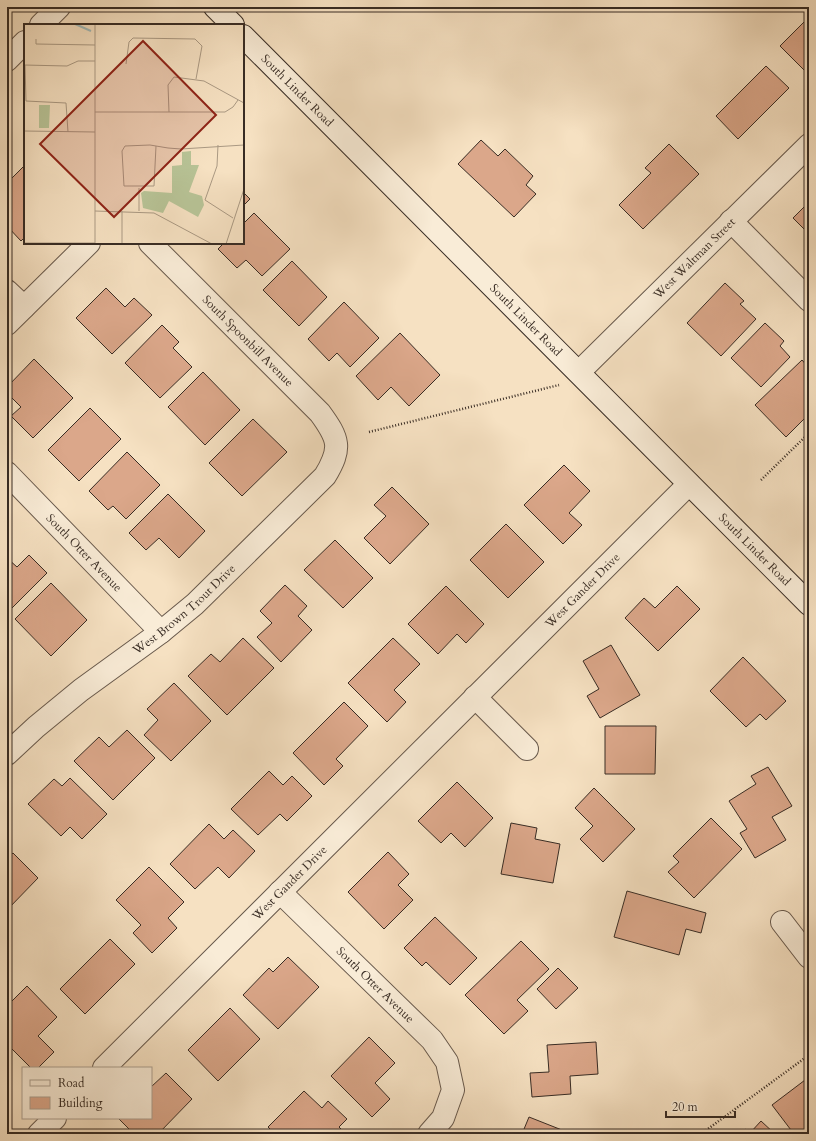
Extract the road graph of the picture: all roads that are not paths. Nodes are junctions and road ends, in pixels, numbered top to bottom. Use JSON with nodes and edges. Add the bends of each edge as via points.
{"nodes":[{"id":1,"x":59,"y":7,"type":"edge"},
{"id":2,"x":215,"y":7,"type":"edge"},
{"id":3,"x":43,"y":24,"type":"edge"},
{"id":4,"x":231,"y":24,"type":"edge"},
{"id":5,"x":244,"y":37,"type":"edge"},
{"id":6,"x":24,"y":43,"type":"edge"},
{"id":7,"x":7,"y":60,"type":"edge"},
{"id":8,"x":809,"y":145,"type":"edge"},
{"id":9,"x":731,"y":221,"type":"junction"},
{"id":10,"x":88,"y":244,"type":"edge"},
{"id":11,"x":151,"y":244,"type":"edge"},
{"id":12,"x":7,"y":291,"type":"edge"},
{"id":13,"x":809,"y":300,"type":"edge"},
{"id":14,"x":24,"y":307,"type":"junction"},
{"id":15,"x":7,"y":324,"type":"edge"},
{"id":16,"x":570,"y":378,"type":"junction"},
{"id":17,"x":337,"y":444,"type":"joint"},
{"id":18,"x":7,"y":473,"type":"edge"},
{"id":19,"x":689,"y":484,"type":"junction"},
{"id":20,"x":809,"y":604,"type":"edge"},
{"id":21,"x":161,"y":632,"type":"junction"},
{"id":22,"x":475,"y":697,"type":"junction"},
{"id":23,"x":527,"y":749,"type":"dead end"},
{"id":24,"x":7,"y":754,"type":"edge"},
{"id":25,"x":280,"y":892,"type":"junction"},
{"id":26,"x":782,"y":922,"type":"dead end"},
{"id":27,"x":809,"y":957,"type":"edge"},
{"id":28,"x":105,"y":1067,"type":"edge"},
{"id":29,"x":54,"y":1119,"type":"edge"},
{"id":30,"x":39,"y":1134,"type":"edge"},
{"id":31,"x":429,"y":1134,"type":"edge"}],
"edges":[{"from":1,"to":3,"type":"street"},
{"from":2,"to":4,"type":"street"},
{"from":5,"to":16,"type":"street","name":"South Linder Road"},
{"from":6,"to":7,"type":"street"},
{"from":8,"to":9,"type":"street","name":"West Waltman Street"},
{"from":9,"to":13,"type":"street"},
{"from":9,"to":16,"type":"street","name":"West Waltman Street"},
{"from":10,"to":14,"type":"street"},
{"from":11,"to":17,"type":"street","name":"South Spoonbill Avenue","via":[[320,413],[331,428]]},
{"from":12,"to":14,"type":"street"},
{"from":14,"to":15,"type":"street"},
{"from":16,"to":19,"type":"street","name":"South Linder Road"},
{"from":17,"to":21,"type":"street","name":"West Brown Trout Drive","via":[[333,462],[325,476],[195,604]]},
{"from":18,"to":21,"type":"street","name":"South Otter Avenue"},
{"from":19,"to":20,"type":"street","name":"South Linder Road"},
{"from":19,"to":22,"type":"street","name":"West Gander Drive"},
{"from":21,"to":24,"type":"street","name":"West Brown Trout Drive","via":[[81,690]]},
{"from":22,"to":23,"type":"street"},
{"from":22,"to":25,"type":"street","name":"West Gander Drive"},
{"from":25,"to":28,"type":"street","name":"West Gander Drive"},
{"from":25,"to":31,"type":"street","name":"South Otter Avenue","via":[[432,1040],[447,1062],[453,1090],[443,1118]]},
{"from":26,"to":27,"type":"street"},
{"from":29,"to":30,"type":"street"}]}
